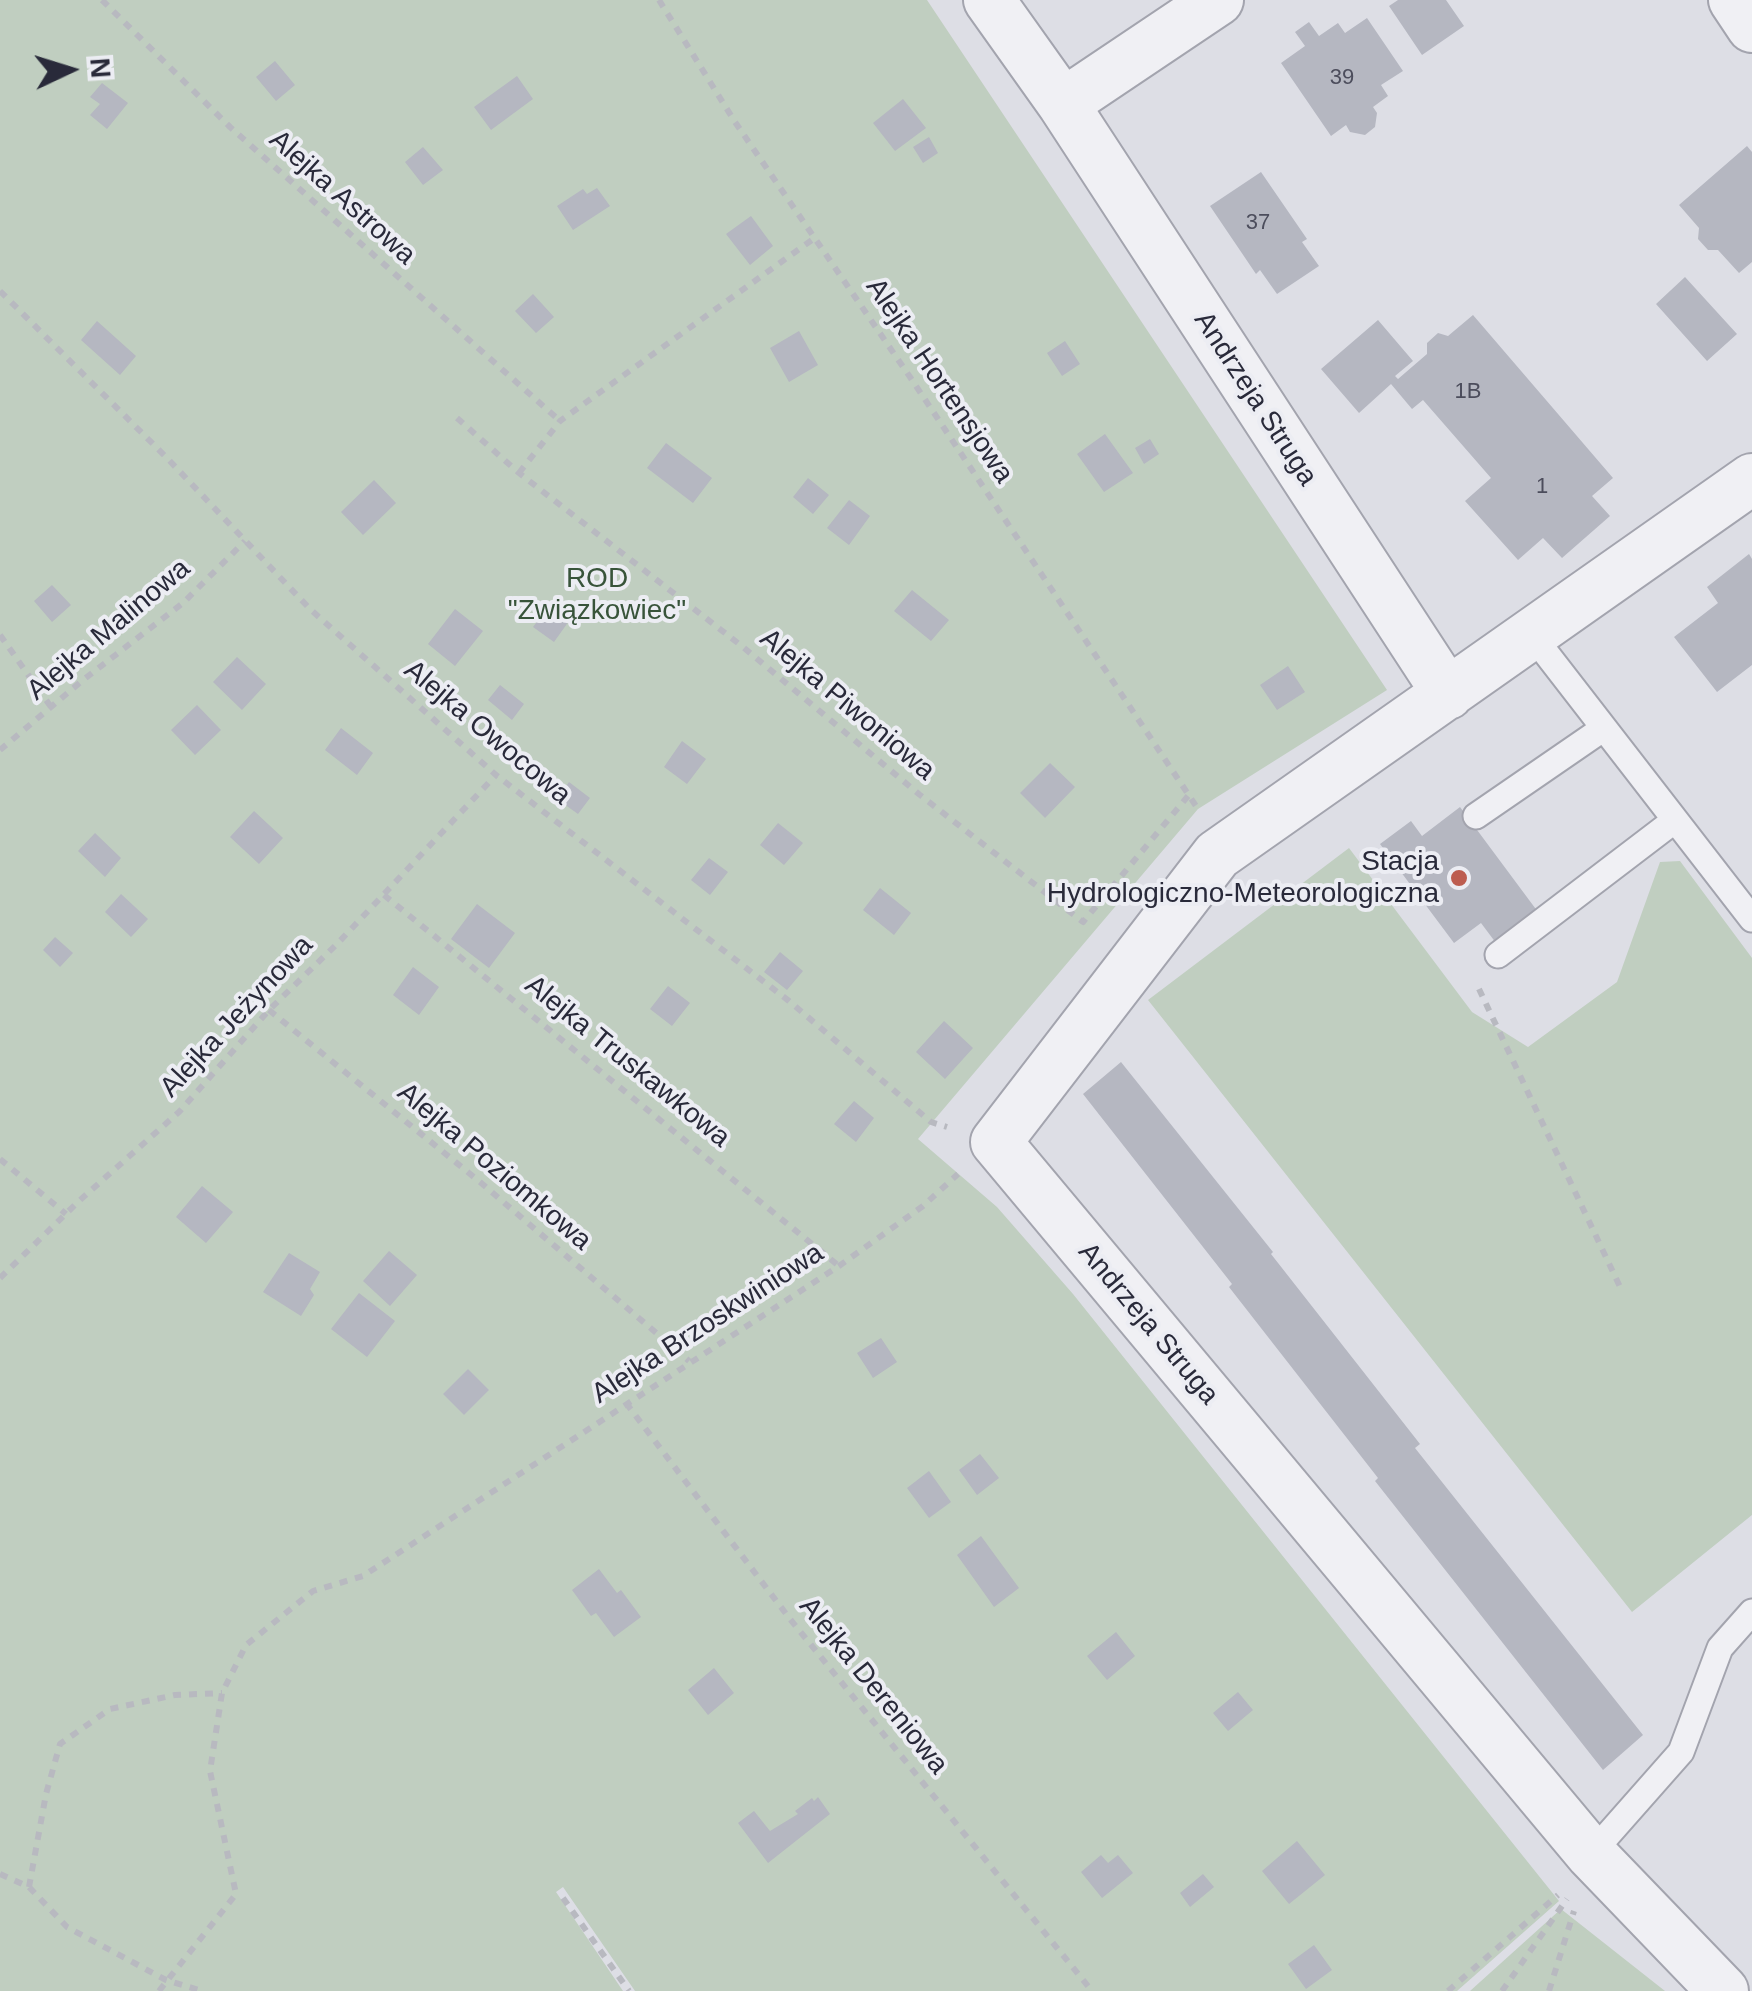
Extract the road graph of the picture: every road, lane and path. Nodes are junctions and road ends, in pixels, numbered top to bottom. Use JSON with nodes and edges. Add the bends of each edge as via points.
{"nodes":[{"id":1,"x":102,"y":0,"type":"edge"},
{"id":2,"x":659,"y":0,"type":"edge"},
{"id":3,"x":989,"y":0,"type":"edge"},
{"id":4,"x":1218,"y":0,"type":"edge"},
{"id":5,"x":1734,"y":0,"type":"edge"},
{"id":6,"x":1752,"y":27,"type":"edge"},
{"id":7,"x":1063,"y":104,"type":"junction"},
{"id":8,"x":816,"y":238,"type":"junction"},
{"id":9,"x":0,"y":291,"type":"edge"},
{"id":10,"x":457,"y":418,"type":"dead end"},
{"id":11,"x":560,"y":421,"type":"junction"},
{"id":12,"x":518,"y":473,"type":"junction"},
{"id":13,"x":1752,"y":479,"type":"edge"},
{"id":14,"x":245,"y":541,"type":"junction"},
{"id":15,"x":1532,"y":634,"type":"junction"},
{"id":16,"x":0,"y":635,"type":"edge"},
{"id":17,"x":1448,"y":694,"type":"junction"},
{"id":18,"x":51,"y":707,"type":"junction"},
{"id":19,"x":1604,"y":728,"type":"junction"},
{"id":20,"x":0,"y":750,"type":"edge"},
{"id":21,"x":496,"y":776,"type":"junction"},
{"id":22,"x":1182,"y":787,"type":"dead end"},
{"id":23,"x":1188,"y":796,"type":"dead end"},
{"id":24,"x":1476,"y":816,"type":"dead end"},
{"id":25,"x":1675,"y":820,"type":"junction"},
{"id":26,"x":384,"y":895,"type":"junction"},
{"id":27,"x":1752,"y":920,"type":"edge"},
{"id":28,"x":1498,"y":956,"type":"joint"},
{"id":29,"x":269,"y":1010,"type":"junction"},
{"id":30,"x":1002,"y":1150,"type":"junction"},
{"id":31,"x":0,"y":1158,"type":"edge"},
{"id":32,"x":66,"y":1214,"type":"junction"},
{"id":33,"x":839,"y":1266,"type":"junction"},
{"id":34,"x":0,"y":1278,"type":"edge"},
{"id":35,"x":1622,"y":1291,"type":"dead end"},
{"id":36,"x":689,"y":1362,"type":"junction"},
{"id":37,"x":626,"y":1404,"type":"junction"},
{"id":38,"x":1752,"y":1612,"type":"edge"},
{"id":39,"x":222,"y":1693,"type":"junction"},
{"id":40,"x":1583,"y":1869,"type":"junction"},
{"id":41,"x":0,"y":1874,"type":"edge"},
{"id":42,"x":29,"y":1887,"type":"junction"},
{"id":43,"x":563,"y":1898,"type":"dead end"},
{"id":44,"x":166,"y":1980,"type":"junction"},
{"id":45,"x":160,"y":1991,"type":"edge"},
{"id":46,"x":202,"y":1991,"type":"edge"},
{"id":47,"x":629,"y":1991,"type":"edge"},
{"id":48,"x":1092,"y":1991,"type":"edge"},
{"id":49,"x":1448,"y":1991,"type":"edge"},
{"id":50,"x":1502,"y":1991,"type":"edge"},
{"id":51,"x":1549,"y":1991,"type":"edge"},
{"id":52,"x":1723,"y":1991,"type":"edge"}],
"edges":[{"from":1,"to":11,"type":"path","name":"Alejka Astrowa","via":[[230,127]]},
{"from":2,"to":8,"type":"path","name":"Alejka Hortensjowa"},
{"from":3,"to":7,"type":"street","name":"Andrzeja Struga"},
{"from":4,"to":7,"type":"street"},
{"from":5,"to":6,"type":"street"},
{"from":7,"to":17,"type":"street","name":"Andrzeja Struga"},
{"from":8,"to":11,"type":"path"},
{"from":8,"to":22,"type":"path","name":"Alejka Hortensjowa"},
{"from":9,"to":14,"type":"path","name":"Alejka Owocowa"},
{"from":10,"to":12,"type":"path","name":"Alejka Piwoniowa"},
{"from":11,"to":12,"type":"path"},
{"from":12,"to":23,"type":"path","name":"Alejka Piwoniowa","via":[[1083,922]]},
{"from":13,"to":15,"type":"street"},
{"from":14,"to":18,"type":"path","name":"Alejka Malinowa","via":[[183,603]]},
{"from":14,"to":21,"type":"path","name":"Alejka Owocowa","via":[[310,609]]},
{"from":15,"to":17,"type":"street"},
{"from":15,"to":19,"type":"lane"},
{"from":16,"to":18,"type":"path"},
{"from":17,"to":30,"type":"street","via":[[1217,855]]},
{"from":18,"to":20,"type":"path","name":"Alejka Malinowa"},
{"from":19,"to":24,"type":"lane"},
{"from":19,"to":25,"type":"lane"},
{"from":21,"to":26,"type":"path","name":"Alejka Jeżynowa"},
{"from":21,"to":30,"type":"path","name":"Alejka Owocowa","via":[[790,1001],[931,1122]]},
{"from":25,"to":27,"type":"lane"},
{"from":25,"to":28,"type":"lane"},
{"from":26,"to":29,"type":"path","name":"Alejka Jeżynowa"},
{"from":26,"to":33,"type":"path","name":"Alejka Truskawkowa"},
{"from":28,"to":35,"type":"path","via":[[1472,974]]},
{"from":29,"to":32,"type":"path","name":"Alejka Jeżynowa","via":[[179,1112]]},
{"from":29,"to":36,"type":"path","name":"Alejka Poziomkowa"},
{"from":30,"to":33,"type":"path","name":"Alejka Brzoskwiniowa","via":[[955,1175],[924,1206]]},
{"from":30,"to":40,"type":"street","name":"Andrzeja Struga"},
{"from":31,"to":32,"type":"path"},
{"from":32,"to":34,"type":"path","name":"Alejka Jeżynowa"},
{"from":33,"to":36,"type":"path","name":"Alejka Brzoskwiniowa"},
{"from":36,"to":37,"type":"path","name":"Alejka Brzoskwiniowa"},
{"from":37,"to":39,"type":"path","name":"Alejka Brzoskwiniowa","via":[[363,1576],[313,1591],[246,1645]]},
{"from":37,"to":48,"type":"path","name":"Alejka Dereniowa","via":[[790,1620]]},
{"from":38,"to":40,"type":"lane","via":[[1720,1648],[1681,1752]]},
{"from":39,"to":42,"type":"path","via":[[110,1710],[60,1744]]},
{"from":39,"to":44,"type":"path","name":"Alejka Brzoskwiniowa","via":[[210,1772],[236,1894]]},
{"from":40,"to":49,"type":"path"},
{"from":40,"to":50,"type":"path"},
{"from":40,"to":51,"type":"path"},
{"from":40,"to":52,"type":"street","name":"Andrzeja Struga"},
{"from":41,"to":42,"type":"path"},
{"from":42,"to":44,"type":"path","via":[[67,1927]]},
{"from":43,"to":47,"type":"path"},
{"from":44,"to":45,"type":"path"},
{"from":44,"to":46,"type":"path"}]}
